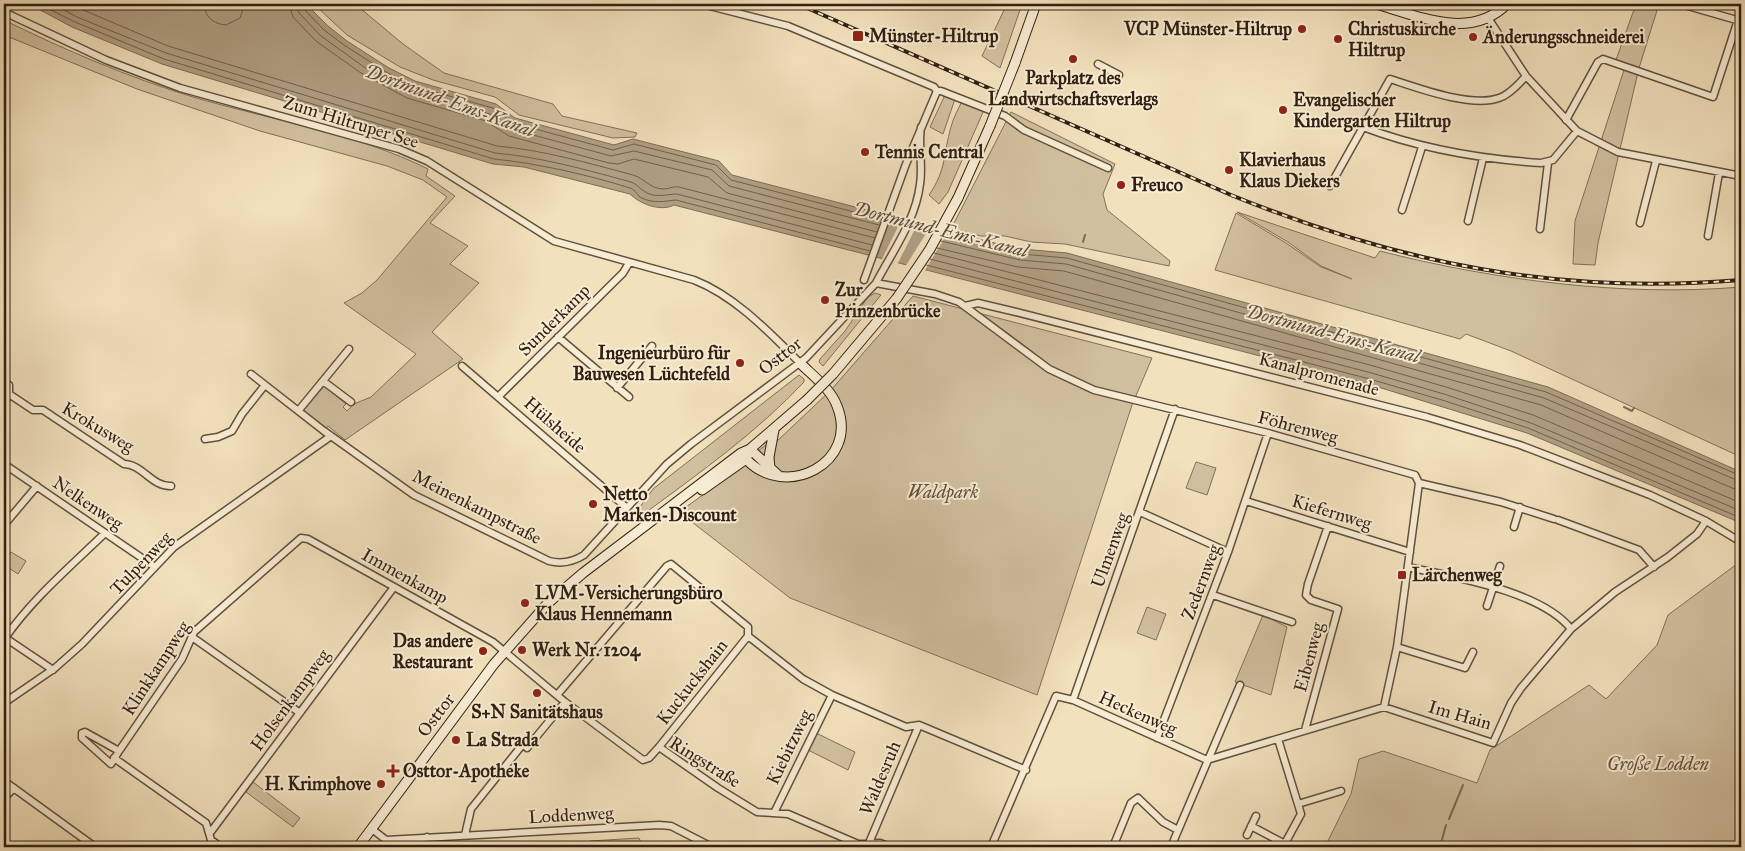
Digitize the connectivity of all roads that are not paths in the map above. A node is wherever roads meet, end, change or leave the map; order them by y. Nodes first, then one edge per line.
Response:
1 (702, 4) edge
2 (1036, 4) edge
3 (1507, 4) edge
4 (1681, 4) edge
5 (1382, 5) edge
6 (4, 12) edge
7 (1488, 18) junction
8 (1740, 21) edge
9 (1098, 64) dead end
10 (1119, 75) dead end
11 (1526, 76) junction
12 (936, 91) junction
13 (1566, 120) junction
14 (922, 126) junction
15 (1363, 127) junction
16 (1577, 131) junction
17 (1422, 147) junction
18 (1483, 158) junction
19 (1656, 161) junction
20 (1548, 163) junction
21 (1108, 168) dead end
22 (1719, 173) junction
23 (1741, 176) edge
24 (1330, 186) dead end
25 (1402, 210) dead end
26 (1468, 221) dead end
27 (1640, 223) dead end
28 (1540, 229) dead end
29 (1708, 236) dead end
30 (629, 262) junction
31 (864, 280) dead end
32 (876, 283) junction
33 (965, 306) junction
34 (558, 337) junction
35 (652, 346) dead end
36 (349, 349) dead end
37 (800, 363) junction
38 (462, 366) dead end
39 (251, 374) dead end
40 (323, 381) junction
41 (6, 384) edge
42 (265, 385) junction
43 (617, 388) junction
44 (9, 394) junction
45 (499, 396) junction
46 (629, 398) dead end
47 (4, 402) edge
48 (351, 402) dead end
49 (299, 410) junction
50 (1175, 410) junction
51 (774, 430) junction
52 (1268, 433) junction
53 (331, 436) junction
54 (205, 440) dead end
55 (750, 449) junction
56 (746, 458) junction
57 (4, 464) edge
58 (770, 468) junction
59 (779, 476) junction
60 (1419, 483) junction
61 (37, 486) junction
62 (171, 486) dead end
63 (1246, 501) junction
64 (1520, 507) junction
65 (627, 508) junction
66 (1140, 512) junction
67 (1706, 521) junction
68 (4, 525) edge
69 (1328, 526) junction
70 (1514, 527) dead end
71 (639, 532) junction
72 (105, 533) junction
73 (1741, 542) edge
74 (290, 547) joint
75 (1228, 552) junction
76 (1410, 552) junction
77 (574, 560) joint
78 (1500, 566) dead end
79 (155, 567) junction
80 (1408, 567) junction
81 (1654, 567) junction
82 (1493, 586) junction
83 (394, 587) junction
84 (1213, 595) junction
85 (1487, 606) dead end
86 (1292, 622) dead end
87 (1571, 629) junction
88 (748, 636) junction
89 (192, 637) junction
90 (4, 638) edge
91 (1397, 647) junction
92 (504, 652) junction
93 (1473, 652) dead end
94 (53, 670) junction
95 (1240, 685) dead end
96 (832, 695) junction
97 (557, 696) junction
98 (1073, 700) junction
99 (565, 702) junction
100 (4, 703) edge
101 (1384, 707) junction
102 (300, 713) junction
103 (919, 725) junction
104 (1305, 730) junction
105 (1157, 738) junction
106 (1278, 739) junction
107 (659, 747) junction
108 (119, 751) junction
109 (114, 758) junction
110 (1207, 760) junction
111 (1026, 770) junction
112 (4, 781) edge
113 (14, 788) junction
114 (1341, 791) dead end
115 (4, 798) edge
116 (1298, 804) junction
117 (774, 813) junction
118 (1256, 816) dead end
119 (1251, 826) junction
120 (372, 829) junction
121 (1178, 830) junction
122 (210, 832) junction
123 (1247, 834) dead end
124 (465, 835) junction
125 (427, 837) junction
126 (869, 843) junction
127 (1284, 846) edge
128 (95, 847) edge
129 (221, 847) edge
130 (358, 847) edge
131 (424, 847) edge
132 (712, 847) edge
133 (890, 847) edge
134 (991, 847) edge
135 (1113, 847) edge
136 (1171, 847) edge

1 - 12 street
2 - 51 main road, Osttor, bridge
3 - 7 main road
4 - 8 street
5 - 7 main road
6 - 30 street, Zum Hiltruper See
7 - 11 street
8 - 13 street
9 - 10 street
11 - 13 street
11 - 15 street
12 - 14 street, Osttor
12 - 21 street
13 - 16 street
14 - 31 street, Osttor
14 - 32 street, Osttor
15 - 17 street
15 - 24 street
16 - 19 street
16 - 20 street
17 - 18 street
17 - 25 street
18 - 20 street
18 - 26 street
19 - 22 street
19 - 27 street
20 - 28 street
22 - 23 street
22 - 29 street
30 - 34 street, Sunderkamp
30 - 37 street, Zum Hiltruper See
32 - 33 street, Kanalpromenade
32 - 37 street, Osttor
33 - 50 street, Föhrenweg
33 - 67 street, Kanalpromenade
34 - 43 street
34 - 45 street, Sunderkamp
35 - 43 street
36 - 40 street
37 - 59 main road
37 - 65 street, Osttor
38 - 45 street, Hülsheide
39 - 42 street, Meinenkampstraße
40 - 48 street
40 - 49 street
41 - 44 street
42 - 49 street, Meinenkampstraße
42 - 54 street
43 - 46 street
44 - 47 street
44 - 62 street, Krokusweg
45 - 65 street, Hülsheide
49 - 53 street, Meinenkampstraße
50 - 52 street, Föhrenweg
50 - 66 street, Ulmenweg
51 - 55 main road, Osttor
51 - 58 main road
52 - 60 street, Föhrenweg
52 - 63 street, Zedernweg
53 - 77 street, Meinenkampstraße
53 - 79 street, Tulpenweg
55 - 56 main road, Osttor
55 - 58 main road
55 - 71 main road, Osttor
56 - 59 main road
56 - 71 main road, Osttor
57 - 61 street, Nelkenweg
58 - 59 main road
60 - 64 street
60 - 76 street
61 - 68 street
61 - 72 street, Nelkenweg
63 - 69 street, Kiefernweg
63 - 75 street, Zedernweg
64 - 70 street
64 - 81 street
65 - 77 street, Osttor
66 - 75 street
66 - 98 street, Ulmenweg
67 - 73 street, Kanalpromenade
67 - 81 street, Im Hain
69 - 76 street, Kiefernweg
69 - 104 street, Eibenweg
71 - 92 main road, Osttor
72 - 79 street, Nelkenweg
72 - 90 street
74 - 83 street, Immenkamp
74 - 89 street, Klinkkampweg
75 - 84 street, Zedernweg
76 - 80 street
78 - 82 street
79 - 94 street, Tulpenweg
80 - 82 street
80 - 91 street
81 - 87 street, Im Hain
82 - 85 street
82 - 87 street
83 - 92 street, Immenkamp
83 - 102 street, Holsenkampweg
84 - 86 street
84 - 105 street, Zedernweg
87 - 101 street, Im Hain
88 - 96 street
88 - 97 street
88 - 107 street, Kuckuckshain
89 - 102 street
89 - 108 street, Klinkkampweg
90 - 94 street
91 - 93 street
91 - 101 street
92 - 97 street, Ringstraße
92 - 120 main road, Osttor
94 - 100 street, Tulpenweg
95 - 110 street
96 - 103 street
96 - 117 street, Kiebitzweg
97 - 99 street, Ringstraße
98 - 105 street, Heckenweg
98 - 111 street, Heckenweg
99 - 107 street, Ringstraße
99 - 124 street
101 - 104 street
102 - 122 street, Holsenkampweg
103 - 111 street
103 - 126 street, Waldesruh
104 - 106 street
105 - 110 street, Heckenweg
106 - 110 street
106 - 116 street
107 - 117 street, Ringstraße
108 - 109 street, Klinkkampweg
108 - 109 street
109 - 122 street
110 - 121 street
111 - 134 street
112 - 113 street
113 - 115 street
113 - 128 street
114 - 116 street
116 - 127 street
117 - 126 street, Ringstraße
118 - 119 street
119 - 123 street
119 - 127 street
120 - 125 street, Loddenweg
120 - 130 main road, Osttor
121 - 135 street
121 - 136 street
122 - 129 street
124 - 125 street, Loddenweg
124 - 132 street, Loddenweg
125 - 131 street
126 - 133 street, Ringstraße

